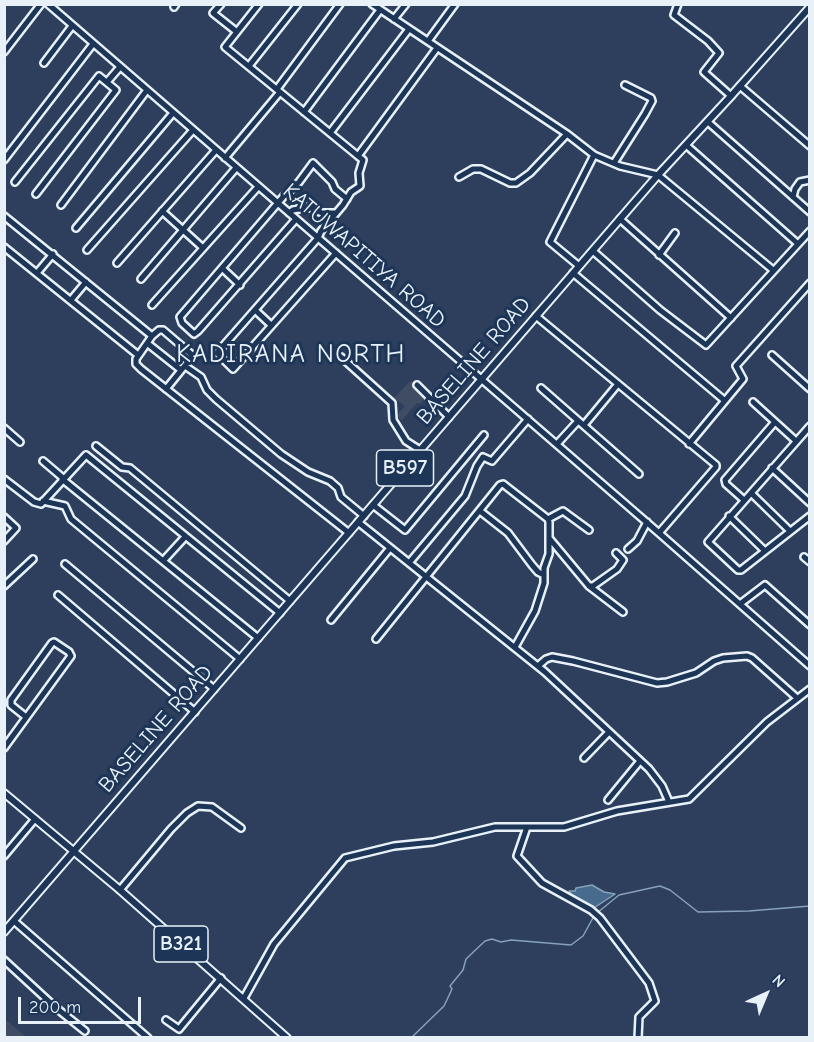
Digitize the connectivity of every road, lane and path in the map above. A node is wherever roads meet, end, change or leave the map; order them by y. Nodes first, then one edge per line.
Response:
1 (41, 4) edge
2 (48, 4) edge
3 (221, 4) edge
4 (259, 4) edge
5 (298, 4) edge
6 (340, 4) edge
7 (372, 4) edge
8 (406, 4) edge
9 (455, 4) edge
10 (678, 4) edge
11 (810, 7) edge
12 (380, 10) junction
13 (394, 19) junction
14 (72, 26) junction
15 (409, 29) junction
16 (237, 32) junction
17 (428, 41) junction
18 (93, 44) junction
19 (437, 48) junction
20 (4, 52) edge
21 (44, 63) dead end
22 (249, 66) junction
23 (120, 67) junction
24 (107, 82) junction
25 (625, 85) dead end
26 (740, 86) junction
27 (147, 90) junction
28 (278, 91) junction
29 (731, 96) junction
30 (304, 112) junction
31 (173, 113) junction
32 (708, 122) junction
33 (193, 130) junction
34 (330, 133) junction
35 (567, 134) junction
36 (686, 145) junction
37 (810, 146) edge
38 (216, 150) junction
39 (594, 155) junction
40 (358, 156) junction
41 (225, 158) junction
42 (4, 160) edge
43 (614, 163) junction
44 (236, 168) junction
45 (658, 175) junction
46 (459, 177) dead end
47 (810, 180) edge
48 (15, 182) dead end
49 (258, 187) junction
50 (36, 194) dead end
51 (793, 197) junction
52 (347, 199) junction
53 (278, 204) junction
54 (61, 205) dead end
55 (162, 211) junction
56 (810, 212) edge
57 (290, 213) junction
58 (336, 213) junction
59 (4, 216) edge
60 (296, 219) junction
61 (620, 219) junction
62 (76, 228) dead end
63 (182, 230) junction
64 (810, 231) edge
65 (675, 233) dead end
66 (318, 238) junction
67 (797, 243) junction
68 (4, 247) edge
69 (203, 248) junction
70 (87, 250) dead end
71 (592, 251) junction
72 (336, 253) junction
73 (53, 254) junction
74 (659, 255) junction
75 (117, 262) dead end
76 (579, 266) junction
77 (223, 269) junction
78 (773, 270) junction
79 (37, 273) junction
80 (573, 273) junction
81 (141, 279) dead end
82 (86, 282) junction
83 (810, 283) edge
84 (240, 285) junction
85 (804, 290) junction
86 (810, 295) edge
87 (71, 300) junction
88 (152, 305) dead end
89 (255, 310) junction
90 (536, 316) junction
91 (731, 318) junction
92 (272, 325) junction
93 (152, 336) junction
94 (147, 343) junction
95 (138, 355) junction
96 (772, 355) dead end
97 (341, 357) dead end
98 (183, 368) junction
99 (482, 379) junction
100 (618, 384) junction
101 (417, 385) dead end
102 (542, 388) dead end
103 (166, 389) junction
104 (810, 389) edge
105 (724, 400) junction
106 (753, 402) dead end
107 (449, 417) junction
108 (528, 419) junction
109 (775, 422) junction
110 (581, 423) junction
111 (810, 426) edge
112 (4, 428) edge
113 (484, 435) dead end
114 (796, 441) junction
115 (20, 442) dead end
116 (557, 444) junction
117 (689, 444) junction
118 (96, 446) dead end
119 (420, 450) junction
120 (43, 461) dead end
121 (772, 468) junction
122 (639, 474) dead end
123 (63, 478) junction
124 (4, 479) edge
125 (751, 493) junction
126 (744, 500) junction
127 (43, 501) junction
128 (810, 502) edge
129 (373, 505) junction
130 (480, 511) junction
131 (364, 516) junction
132 (729, 516) junction
133 (810, 516) edge
134 (4, 517) edge
135 (548, 519) junction
136 (358, 522) junction
137 (647, 522) junction
138 (589, 530) dead end
139 (790, 531) junction
140 (349, 533) junction
141 (659, 533) junction
142 (185, 537) junction
143 (549, 538) junction
144 (4, 541) edge
145 (390, 548) junction
146 (628, 549) dead end
147 (765, 551) junction
148 (616, 553) dead end
149 (804, 557) dead end
150 (33, 559) dead end
151 (163, 561) junction
152 (810, 562) edge
153 (409, 563) junction
154 (65, 564) dead end
155 (544, 574) junction
156 (427, 577) junction
157 (4, 586) edge
158 (589, 586) junction
159 (58, 595) dead end
160 (290, 601) junction
161 (740, 604) junction
162 (623, 612) dead end
163 (280, 613) junction
164 (331, 620) dead end
165 (810, 625) edge
166 (258, 638) junction
167 (376, 639) dead end
168 (515, 647) junction
169 (240, 659) junction
170 (538, 666) junction
171 (810, 666) edge
172 (214, 689) junction
173 (810, 689) edge
174 (797, 698) junction
175 (195, 712) junction
176 (26, 717) junction
177 (609, 732) junction
178 (4, 748) edge
179 (584, 758) dead end
180 (640, 761) junction
181 (4, 793) edge
182 (608, 800) dead end
183 (669, 802) junction
184 (35, 819) junction
185 (527, 827) junction
186 (241, 828) dead end
187 (74, 852) junction
188 (4, 856) edge
189 (120, 890) junction
190 (14, 921) junction
191 (4, 932) edge
192 (4, 960) edge
193 (221, 978) junction
194 (244, 998) junction
195 (166, 1020) dead end
196 (84, 1031) dead end
197 (148, 1038) edge
198 (287, 1038) edge
199 (638, 1038) edge

1 - 20 street
2 - 14 street, KATUWAPITIYA ROAD
3 - 16 street
4 - 16 street
5 - 22 street
6 - 28 street
7 - 12 street
8 - 13 street
9 - 17 street
10 - 29 street
11 - 26 main road, BASELINE ROAD / B597
12 - 13 street
12 - 30 street
13 - 15 street
14 - 18 street, KATUWAPITIYA ROAD
14 - 21 street
15 - 17 street
15 - 34 street
16 - 22 street
17 - 19 street
18 - 23 street, KATUWAPITIYA ROAD
18 - 42 street
19 - 35 street
19 - 40 street
22 - 28 street
23 - 24 street
23 - 27 street, KATUWAPITIYA ROAD
24 - 48 street
24 - 50 street
25 - 43 street
26 - 29 main road, BASELINE ROAD / B597
26 - 37 street
27 - 31 street, KATUWAPITIYA ROAD
27 - 54 street
28 - 30 street
28 - 41 street
29 - 32 main road, BASELINE ROAD / B597
30 - 34 street
31 - 33 street, KATUWAPITIYA ROAD
31 - 62 street
32 - 36 main road, BASELINE ROAD / B597
32 - 51 street
33 - 38 street, KATUWAPITIYA ROAD
33 - 70 street
34 - 40 street
35 - 39 street
35 - 46 street
36 - 45 main road, BASELINE ROAD / B597
36 - 67 street
38 - 41 street, KATUWAPITIYA ROAD
38 - 55 street
39 - 43 street
39 - 76 street
40 - 52 street
41 - 44 street, KATUWAPITIYA ROAD
43 - 45 street
44 - 49 street, KATUWAPITIYA ROAD
44 - 63 street
45 - 61 main road, BASELINE ROAD / B597
45 - 78 street
47 - 51 street
49 - 53 street, KATUWAPITIYA ROAD
49 - 69 street
51 - 56 street
52 - 53 street
52 - 58 street
53 - 57 street, KATUWAPITIYA ROAD
53 - 77 street
55 - 63 street
55 - 75 street
57 - 58 street
57 - 60 street, KATUWAPITIYA ROAD
58 - 66 street
59 - 73 street
60 - 66 street, KATUWAPITIYA ROAD
60 - 84 street
61 - 71 main road, BASELINE ROAD / B597
61 - 74 street
63 - 69 street
63 - 81 street
64 - 67 street
65 - 74 street
66 - 72 street, KATUWAPITIYA ROAD
66 - 89 street
67 - 78 street
68 - 79 street
69 - 88 street
71 - 76 main road, BASELINE ROAD / B597
71 - 91 street
72 - 92 street
72 - 99 street, KATUWAPITIYA ROAD
73 - 79 street
73 - 82 street
74 - 91 street
76 - 80 main road, BASELINE ROAD / B597
77 - 84 street
77 - 84 street
78 - 91 street
79 - 87 street
80 - 90 main road, BASELINE ROAD / B597
80 - 105 street
82 - 87 street
82 - 93 street
83 - 85 street
85 - 86 street
85 - 105 street
87 - 95 street
89 - 92 street
89 - 92 street
90 - 99 main road, BASELINE ROAD / B597
90 - 100 street
93 - 94 street
93 - 98 street
94 - 95 street
94 - 98 street
95 - 103 street
96 - 104 street
97 - 119 street
98 - 103 street
98 - 131 street
99 - 107 main road, BASELINE ROAD / B597
99 - 108 street, KATUWAPITIYA ROAD
100 - 110 street
100 - 117 street
101 - 107 street
102 - 110 street
103 - 140 street
105 - 117 street
106 - 109 street
107 - 119 main road, BASELINE ROAD / B597
108 - 116 street, KATUWAPITIYA ROAD
108 - 153 street
109 - 114 street
109 - 126 street
110 - 116 street
110 - 122 street
111 - 114 street
112 - 115 street
113 - 129 street
114 - 121 street
116 - 137 street, KATUWAPITIYA ROAD
117 - 141 street
118 - 160 street
119 - 129 main road, BASELINE ROAD / B597
120 - 123 street
121 - 125 street
121 - 128 street
123 - 127 street
123 - 142 street
123 - 151 street
124 - 127 street
125 - 126 street
125 - 139 street
126 - 132 street
127 - 169 street
129 - 131 main road, BASELINE ROAD / B597
130 - 135 street
130 - 155 street
130 - 156 street
131 - 136 main road, BASELINE ROAD / B597
132 - 147 street
132 - 147 street
133 - 139 street
134 - 144 street
135 - 138 street
135 - 143 street
136 - 140 main road, BASELINE ROAD / B597
136 - 145 street
137 - 141 street, KATUWAPITIYA ROAD
137 - 146 street
139 - 147 street
140 - 160 main road, BASELINE ROAD / B597
141 - 161 street, KATUWAPITIYA ROAD
142 - 151 street
142 - 163 street
143 - 155 street
143 - 158 street
145 - 153 street
145 - 164 street
148 - 158 street
149 - 152 street
150 - 157 street
151 - 166 street
153 - 156 street
154 - 172 street
155 - 168 street
156 - 167 street
156 - 168 street
158 - 162 street
159 - 175 street
160 - 163 main road, BASELINE ROAD / B597
161 - 165 street
161 - 171 street, KATUWAPITIYA ROAD
163 - 166 main road, BASELINE ROAD / B597
166 - 169 main road, BASELINE ROAD / B597
168 - 170 street
169 - 172 main road, BASELINE ROAD / B597
170 - 174 street
170 - 177 street
172 - 175 main road, BASELINE ROAD / B597
173 - 174 street
174 - 183 street
175 - 187 main road, BASELINE ROAD / B597
176 - 176 street
176 - 178 street
177 - 179 street
177 - 180 street
180 - 182 street
180 - 183 street
181 - 184 main road, B321
183 - 185 street
184 - 187 main road, B321
184 - 188 street
185 - 194 street
185 - 199 street
186 - 189 street
187 - 189 main road, B321
187 - 190 main road, BASELINE ROAD / B597
189 - 193 main road, B321
190 - 191 main road, BASELINE ROAD / B597
190 - 197 street
192 - 196 street
193 - 194 main road, B321
193 - 195 street
194 - 198 main road, B321

